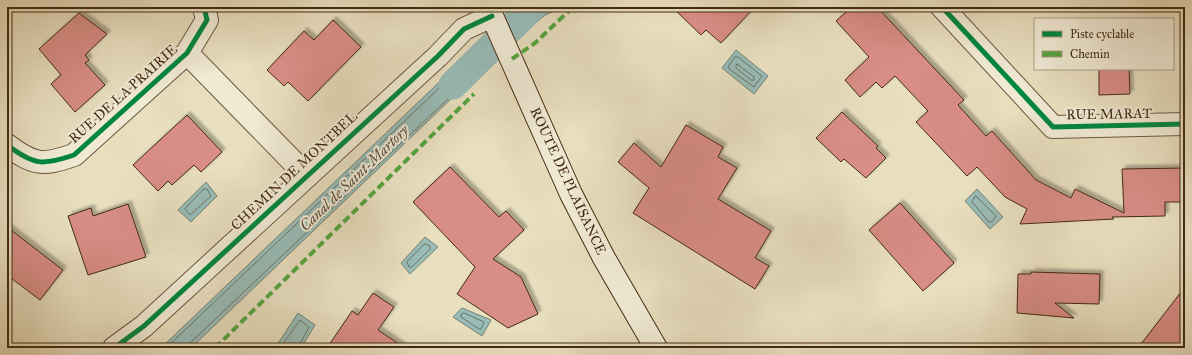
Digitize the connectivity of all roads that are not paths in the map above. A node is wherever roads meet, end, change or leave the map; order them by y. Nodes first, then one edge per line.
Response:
1 (204, 7) edge
2 (942, 7) edge
3 (491, 14) edge
4 (187, 54) junction
5 (1185, 124) edge
6 (7, 145) edge
7 (307, 176) junction
8 (114, 348) edge
9 (656, 348) edge

1 - 4 street, RUE DE LA PRAIRIE
2 - 5 street, RUE MARAT
3 - 7 street, CHEMIN DE MONTBEL
3 - 9 street, ROUTE DE PLAISANCE
4 - 6 street, RUE DE LA PRAIRIE
4 - 7 street
7 - 8 street, CHEMIN DE MONTBEL

